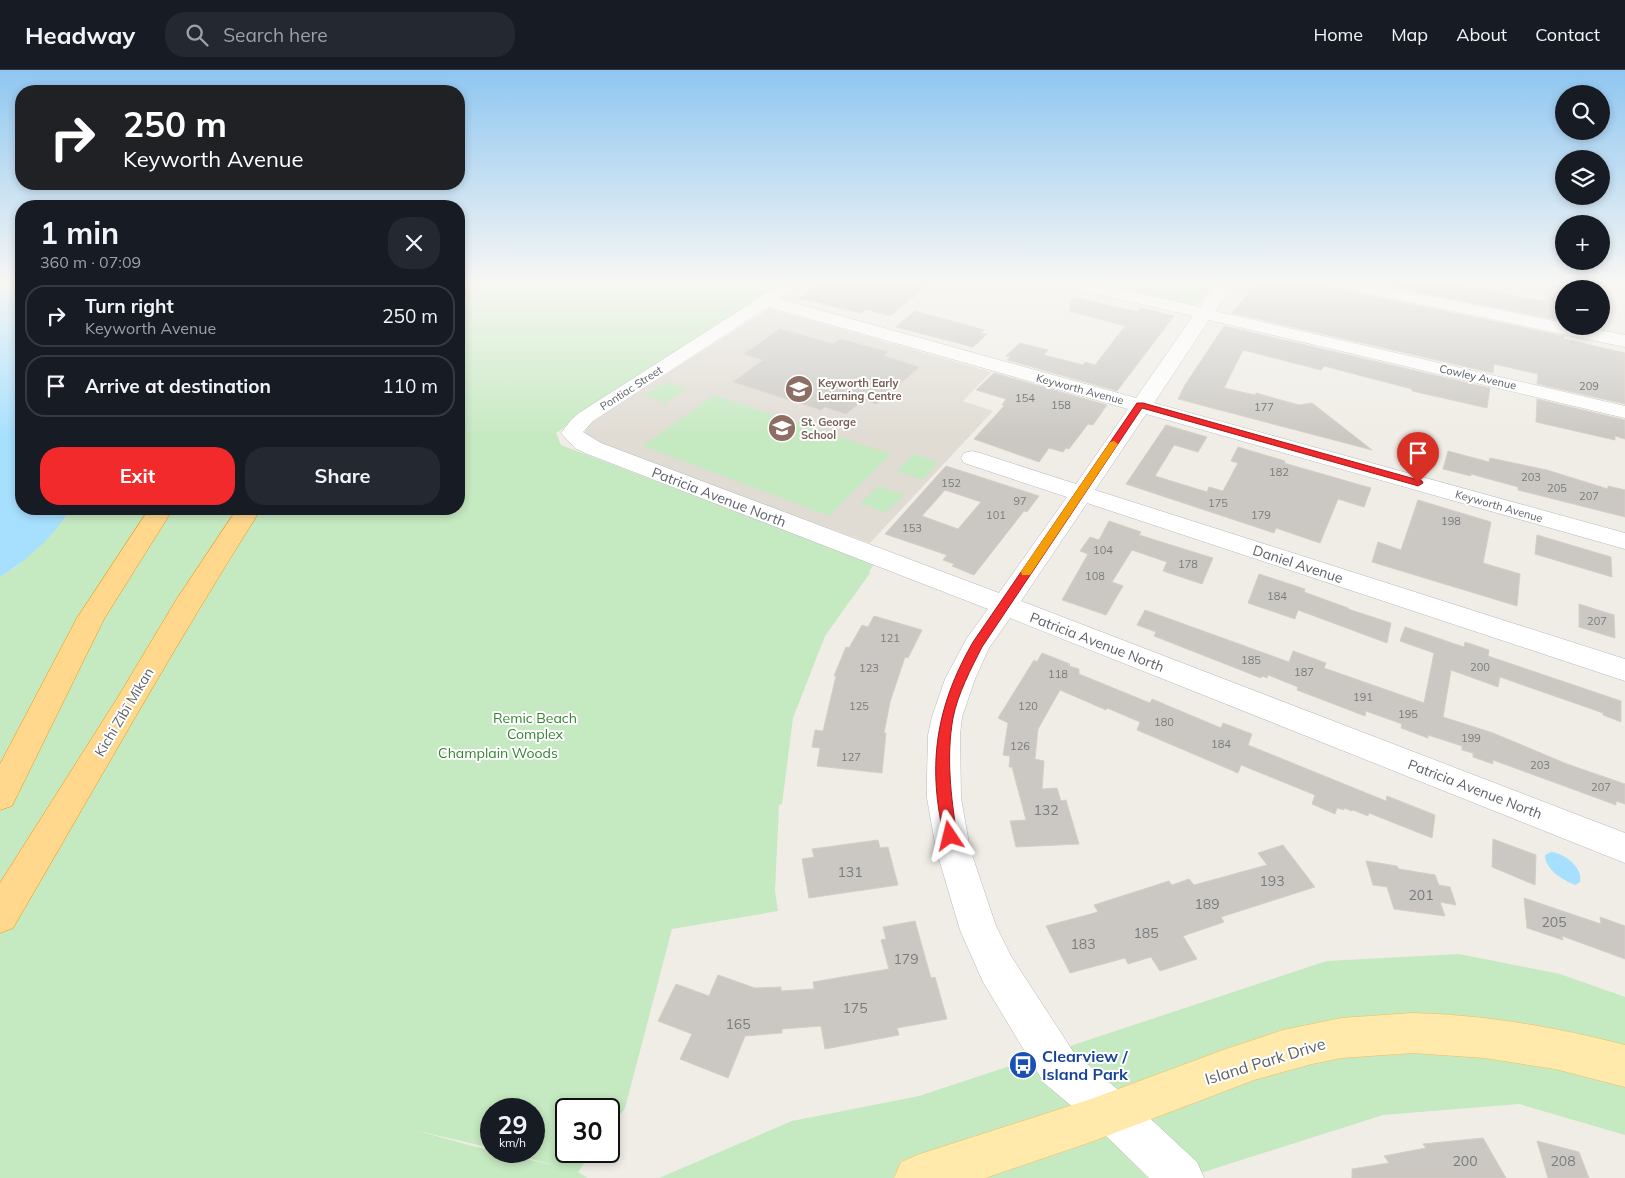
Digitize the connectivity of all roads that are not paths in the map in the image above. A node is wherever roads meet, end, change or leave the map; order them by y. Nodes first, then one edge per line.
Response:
1 (716, 334) edge
2 (884, 334) edge
3 (1190, 334) edge
4 (1292, 334) edge
5 (1590, 334) edge
6 (1625, 341) edge
7 (1140, 405) junction
8 (1625, 412) edge
9 (572, 434) joint
10 (972, 458) dead end
11 (1080, 493) junction
12 (157, 515) edge
13 (245, 515) edge
14 (1625, 541) edge
15 (1004, 605) junction
16 (1625, 670) edge
17 (0, 796) edge
18 (1625, 848) edge
19 (3, 912) edge
20 (1625, 1066) edge
21 (1113, 1113) junction
22 (917, 1178) edge
23 (1181, 1178) edge

1 - 9 street, Pontiac Street
2 - 7 street, Keyworth Avenue
3 - 7 street
4 - 8 street, Cowley Avenue
5 - 6 street
7 - 11 street
7 - 14 street, Keyworth Avenue
9 - 15 street, Patricia Avenue North
10 - 11 street, Daniel Avenue
11 - 15 street
11 - 16 street, Daniel Avenue
12 - 17 highway
13 - 19 highway, Kichi Zībī Mīkan
15 - 18 street, Patricia Avenue North
15 - 21 street
20 - 21 main road, Island Park Drive
21 - 22 main road, Island Park Drive
21 - 23 street

